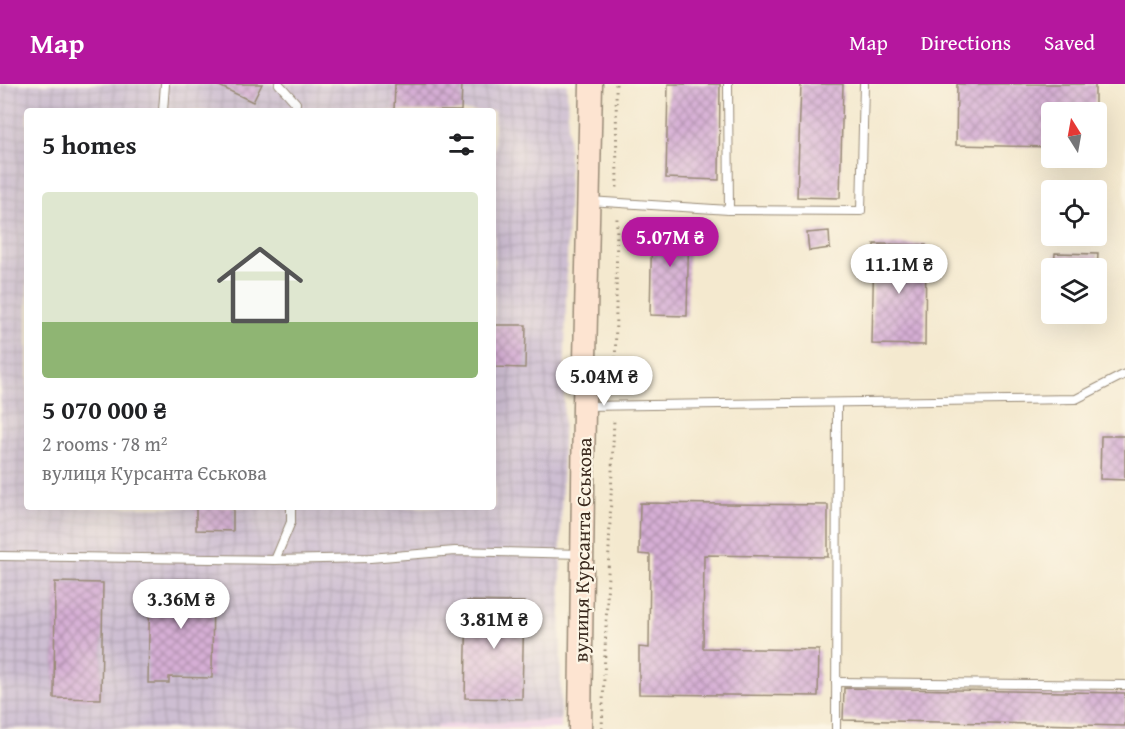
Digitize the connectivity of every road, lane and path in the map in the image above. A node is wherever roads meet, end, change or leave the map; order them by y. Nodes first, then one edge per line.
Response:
1 (165, 84) edge
2 (279, 84) edge
3 (591, 84) edge
4 (728, 84) edge
5 (864, 84) edge
6 (163, 108) edge
7 (296, 108) edge
8 (589, 201) junction
9 (729, 210) junction
10 (1125, 374) edge
11 (837, 403) junction
12 (584, 406) junction
13 (291, 510) edge
14 (582, 554) junction
15 (0, 556) edge
16 (275, 560) junction
17 (836, 682) junction
18 (1125, 685) edge
19 (580, 729) edge
20 (836, 729) edge

1 - 6 lane
2 - 7 lane
3 - 8 street, вулиця Курсанта Єськова
4 - 9 lane
5 - 9 lane
8 - 9 lane
8 - 12 street, вулиця Курсанта Єськова
10 - 11 lane
11 - 12 lane
11 - 17 lane
12 - 14 street, вулиця Курсанта Єськова
13 - 16 lane
14 - 16 lane
14 - 19 street, вулиця Курсанта Єськова
15 - 16 lane
17 - 18 lane
17 - 20 lane

